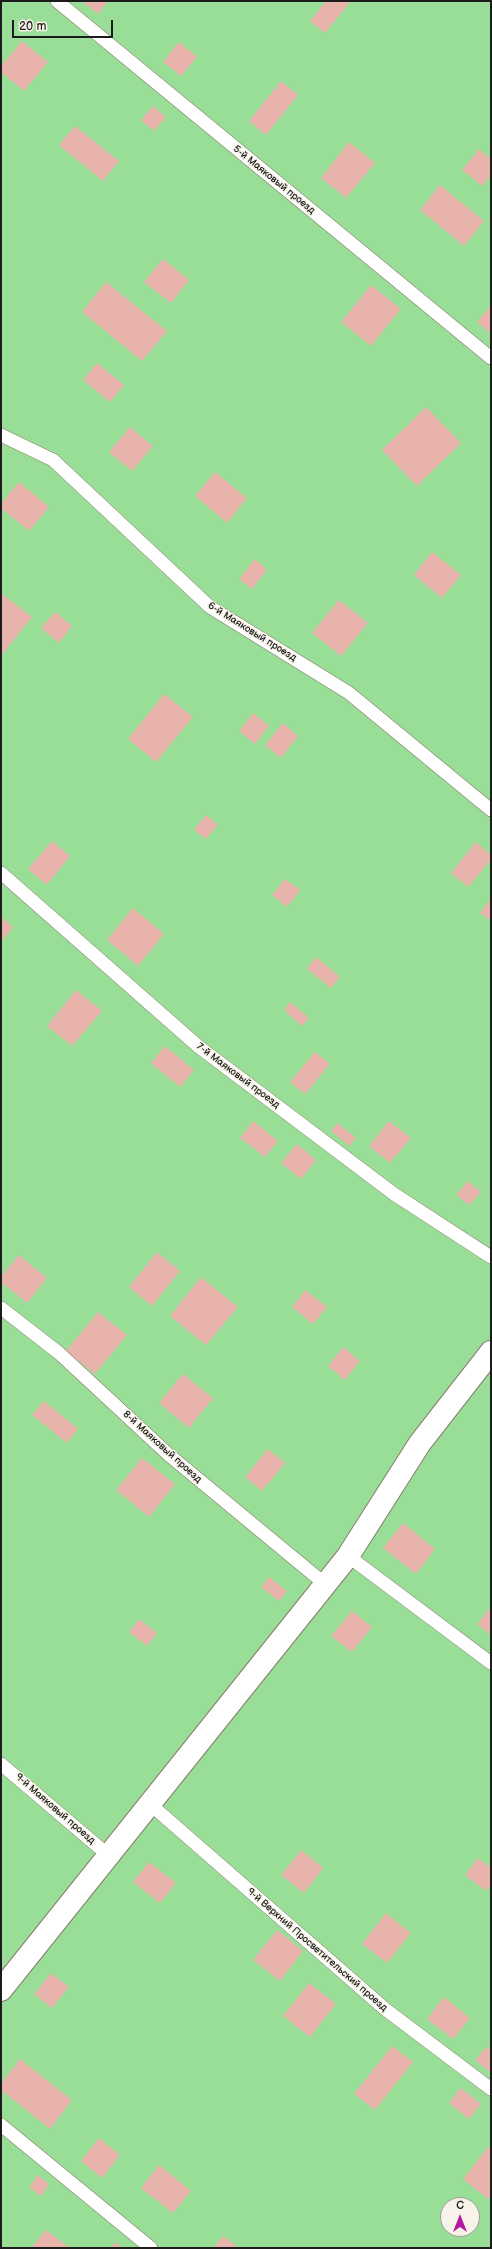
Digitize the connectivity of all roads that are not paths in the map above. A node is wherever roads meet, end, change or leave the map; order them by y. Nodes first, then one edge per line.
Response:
1 (56, 1) edge
2 (491, 358) edge
3 (1, 435) edge
4 (491, 810) edge
5 (1, 873) edge
6 (491, 1257) edge
7 (1, 1308) edge
8 (491, 1352) edge
9 (348, 1556) junction
10 (325, 1584) junction
11 (491, 1663) edge
12 (1, 1764) edge
13 (150, 1804) junction
14 (108, 1855) junction
15 (1, 1990) edge
16 (491, 2089) edge
17 (1, 2125) edge
18 (151, 2248) edge

1 - 2 lane, 5-й Маяковый проезд
3 - 4 lane, 6-й Маяковый проезд
5 - 6 lane, 7-й Маяковый проезд
7 - 10 lane, 8-й Маяковый проезд
8 - 9 street
9 - 10 street
9 - 11 lane
10 - 13 street
12 - 14 lane, 9-й Маяковый проезд
13 - 14 street
13 - 16 lane, 9-й Верхний Просветительский проезд
14 - 15 street
17 - 18 lane

